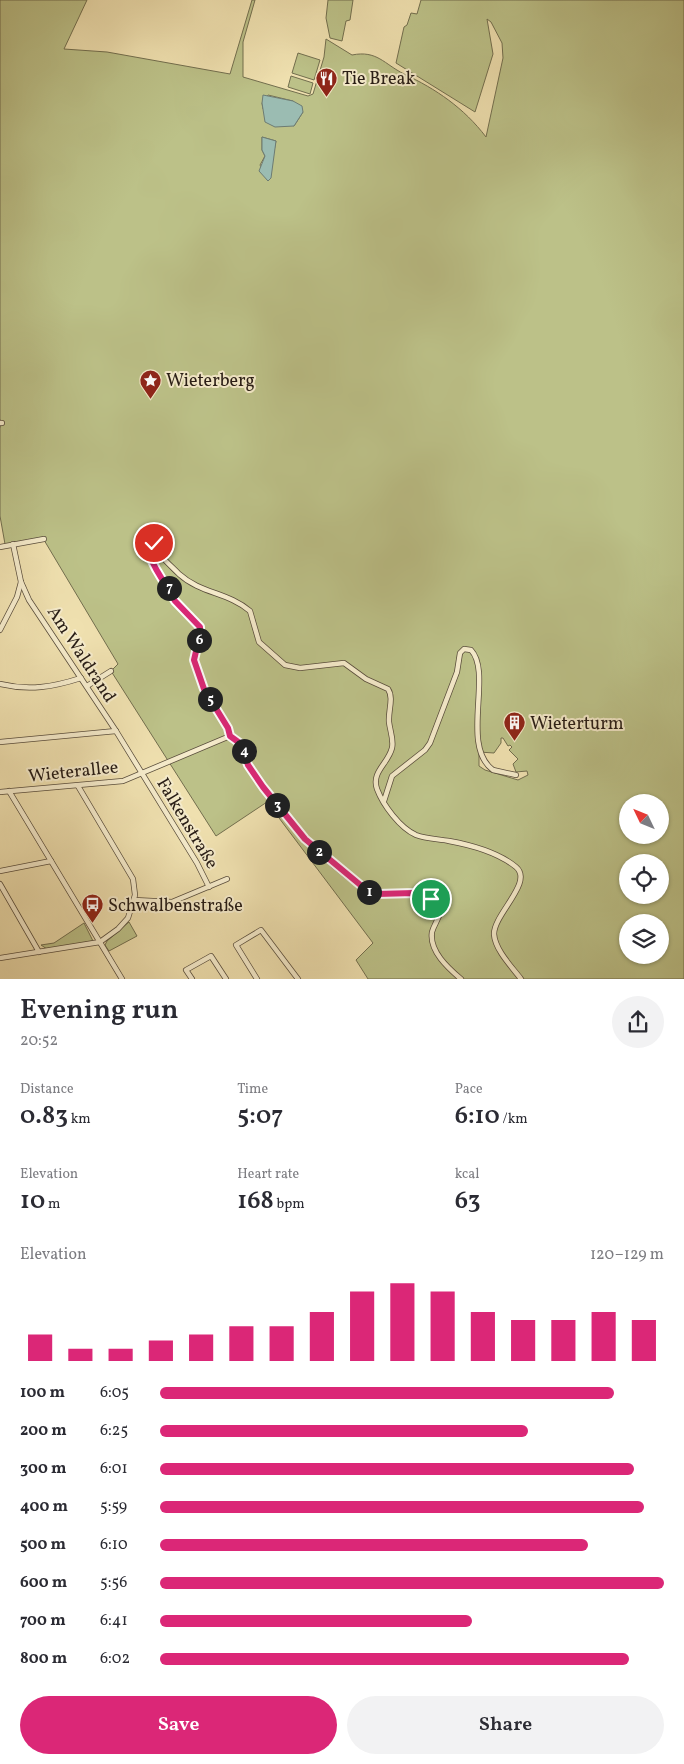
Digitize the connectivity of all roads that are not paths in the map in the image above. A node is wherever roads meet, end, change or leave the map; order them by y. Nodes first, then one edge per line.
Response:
1 (44, 539) dead end
2 (13, 544) junction
3 (0, 546) edge
4 (21, 582) junction
5 (17, 597) junction
6 (29, 600) junction
7 (0, 630) edge
8 (111, 671) dead end
9 (81, 678) junction
10 (0, 684) edge
11 (87, 686) junction
12 (116, 731) junction
13 (230, 736) junction
14 (0, 742) edge
15 (142, 773) junction
16 (516, 775) dead end
17 (78, 786) junction
18 (9, 791) junction
19 (0, 792) edge
20 (384, 801) junction
21 (51, 861) junction
22 (0, 871) edge
23 (227, 879) dead end
24 (0, 884) edge
25 (208, 887) junction
26 (134, 900) junction
27 (100, 942) junction
28 (39, 952) junction
29 (0, 958) edge
30 (122, 979) edge
31 (192, 979) edge
32 (226, 979) edge
33 (258, 979) edge
34 (298, 979) edge
35 (461, 979) edge
36 (521, 979) edge

1 - 2 street
2 - 3 street
2 - 4 street, Am Waldrand
4 - 5 street
4 - 6 street, Am Waldrand
5 - 6 street
5 - 7 street
6 - 9 street, Am Waldrand
8 - 11 street
9 - 10 street
9 - 11 street, Am Waldrand
11 - 12 street, Am Waldrand
12 - 14 street
12 - 15 street, Am Waldrand
13 - 15 street, Wieterallee
13 - 20 street
13 - 35 street
15 - 17 street, Wieterallee
15 - 25 street, Falkenstraße
16 - 20 street
17 - 18 street, Wieterallee
17 - 26 street
18 - 19 street, Wieterallee
18 - 21 street
20 - 36 street
21 - 22 street
21 - 27 street
23 - 25 street
24 - 28 street
25 - 26 street
26 - 27 street
27 - 28 street
27 - 30 street
28 - 29 street
31 - 32 street
33 - 34 street

